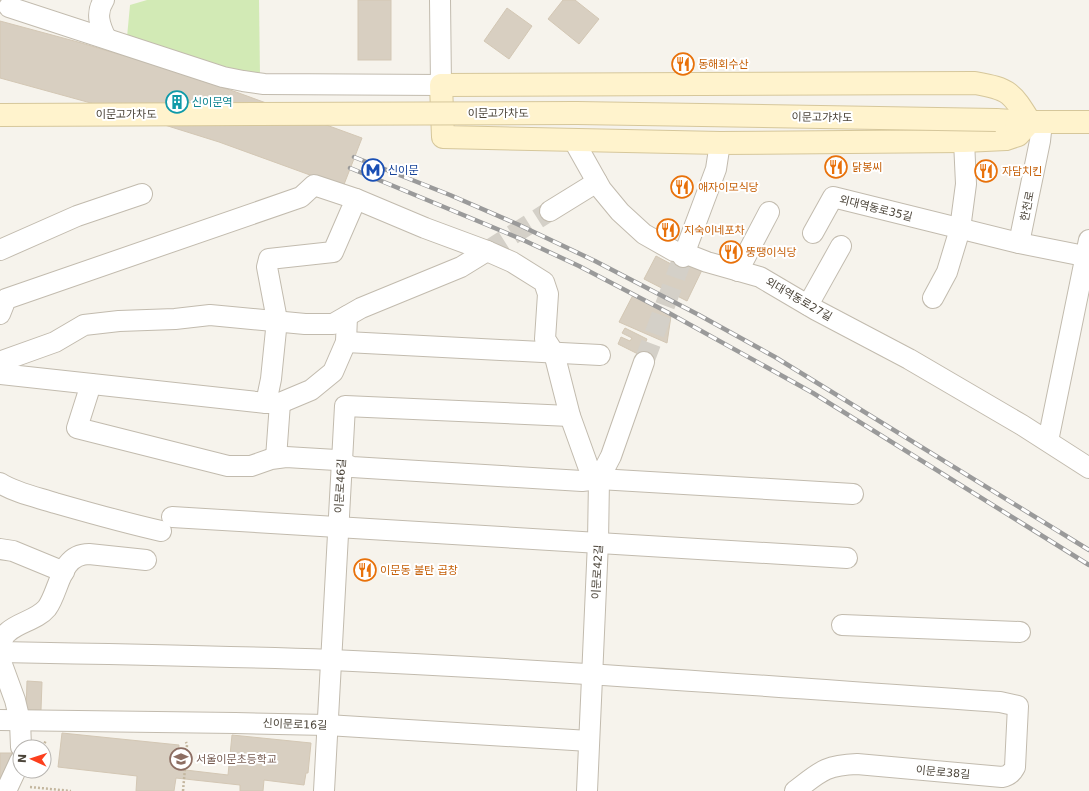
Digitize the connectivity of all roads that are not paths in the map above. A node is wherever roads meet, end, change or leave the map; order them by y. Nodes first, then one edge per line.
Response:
1 (104, 0) edge
2 (440, 0) edge
3 (9, 7) dead end
4 (106, 38) junction
5 (441, 85) junction
6 (0, 115) edge
7 (1036, 122) junction
8 (1089, 122) edge
9 (574, 140) junction
10 (964, 141) junction
11 (720, 143) junction
12 (598, 182) junction
13 (142, 194) dead end
14 (356, 199) junction
15 (550, 211) tunnel mouth
16 (769, 212) dead end
17 (960, 229) junction
18 (813, 233) dead end
19 (1019, 243) junction
20 (840, 246) dead end
21 (0, 250) edge
22 (486, 251) junction
23 (1088, 251) edge
24 (683, 255) junction
25 (738, 271) junction
26 (933, 298) dead end
27 (808, 305) junction
28 (0, 314) edge
29 (347, 316) junction
30 (277, 320) junction
31 (346, 342) junction
32 (554, 352) junction
33 (600, 355) dead end
34 (644, 362) tunnel mouth
35 (0, 364) edge
36 (0, 374) edge
37 (91, 384) junction
38 (273, 403) junction
39 (570, 416) junction
40 (1048, 441) junction
41 (276, 458) junction
42 (342, 462) junction
43 (1089, 468) edge
44 (599, 479) junction
45 (0, 483) edge
46 (853, 494) dead end
47 (338, 527) junction
48 (598, 542) junction
49 (0, 548) edge
50 (847, 558) dead end
51 (146, 560) dead end
52 (64, 572) junction
53 (842, 625) dead end
54 (1020, 632) dead end
55 (0, 645) edge
56 (0, 652) edge
57 (0, 659) edge
58 (331, 660) junction
59 (592, 674) junction
60 (0, 720) edge
61 (20, 721) junction
62 (327, 725) junction
63 (21, 739) edge
64 (589, 741) junction
65 (12, 778) edge
66 (6, 791) edge
67 (324, 791) edge
68 (586, 791) edge
69 (795, 791) edge

1 - 4 street
2 - 5 street
3 - 4 street
4 - 5 street
5 - 7 street
5 - 9 street
6 - 7 street, 이문고가차도, bridge
7 - 8 street
7 - 10 street
7 - 19 street, 한천로
9 - 11 street
9 - 12 street, 외대역동로27길
10 - 11 street
10 - 17 street
11 - 24 street
12 - 15 street
12 - 24 street, 외대역동로27길
13 - 21 street
14 - 22 street
14 - 28 street
14 - 30 street
16 - 25 street
17 - 18 street, 외대역동로35길
17 - 19 street, 외대역동로35길
17 - 26 street
19 - 23 street, 외대역동로35길
20 - 27 street
22 - 29 street
22 - 32 street
23 - 40 street
24 - 25 street, 외대역동로27길
25 - 27 street, 외대역동로27길
27 - 40 street, 외대역동로27길
29 - 30 street
29 - 31 street
30 - 35 street
30 - 38 street
31 - 32 street
31 - 38 street
32 - 33 street
32 - 39 street
34 - 44 street, 이문로42길
36 - 37 street
37 - 38 street
37 - 41 street
38 - 41 street
39 - 42 street, 이문로46길
39 - 44 street
40 - 43 street, 외대역동로27길
41 - 42 street
42 - 44 street
42 - 47 street, 이문로46길
44 - 46 street
44 - 48 street, 이문로42길
45 - 47 street
47 - 48 street
47 - 58 street, 이문로46길
48 - 50 street
48 - 59 street, 이문로42길
49 - 52 street
51 - 52 street
52 - 55 street
53 - 54 street
56 - 58 street
57 - 61 street
58 - 59 street
58 - 62 street, 이문로46길
59 - 64 street, 이문로42길
59 - 69 street, 이문로38길
60 - 61 street, 신이문로16길
61 - 62 street, 신이문로16길
61 - 63 street
62 - 64 street, 신이문로16길
62 - 67 street, 이문로46길
64 - 68 street, 이문로42길
65 - 66 street

